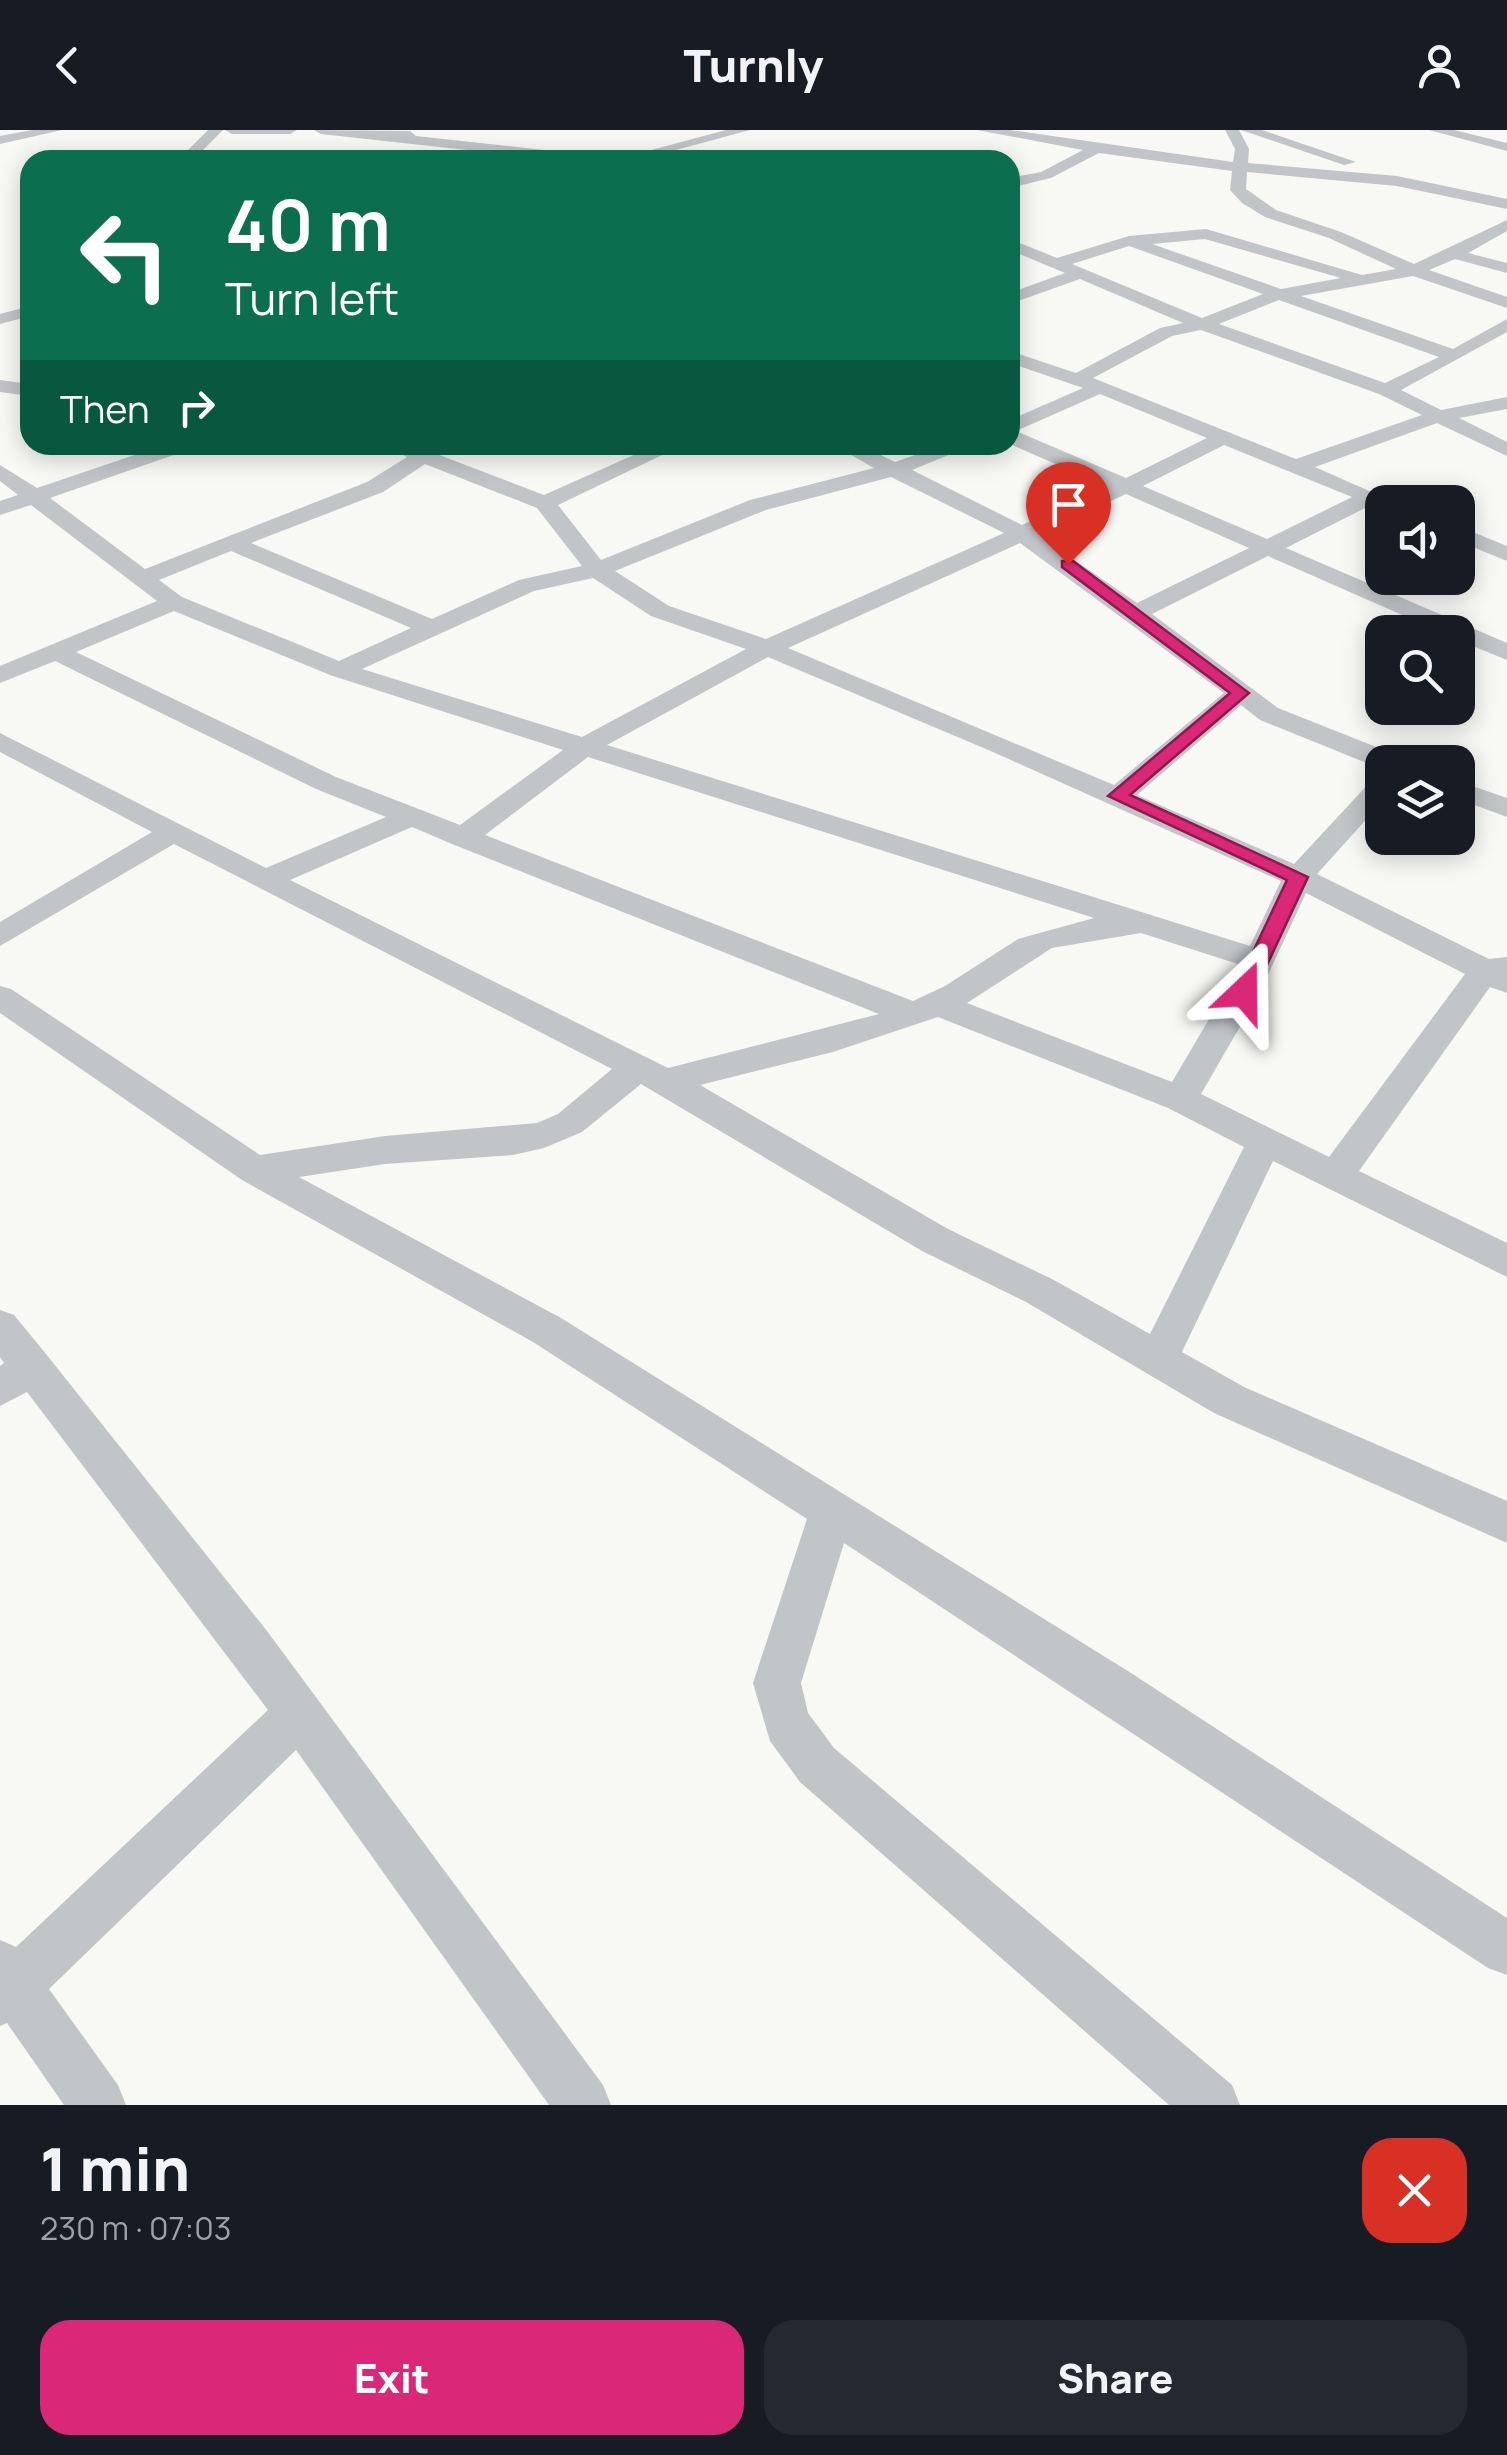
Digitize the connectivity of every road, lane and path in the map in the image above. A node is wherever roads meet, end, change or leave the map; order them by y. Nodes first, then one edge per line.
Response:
1 (55, 130) edge
2 (216, 130) edge
3 (232, 130) edge
4 (290, 130) edge
5 (322, 130) edge
6 (444, 130) edge
7 (743, 130) edge
8 (984, 130) edge
9 (1232, 130) edge
10 (1248, 130) edge
11 (1436, 130) edge
12 (389, 137) junction
13 (0, 140) edge
14 (1507, 146) edge
15 (1096, 149) junction
16 (195, 150) edge
17 (507, 150) edge
18 (662, 150) edge
19 (1241, 169) junction
20 (1020, 181) edge
21 (1507, 182) edge
22 (1431, 187) junction
23 (1480, 198) junction
24 (1507, 204) edge
25 (1504, 229) edge
26 (1130, 241) junction
27 (1020, 248) edge
28 (1454, 254) junction
29 (1061, 262) junction
30 (1507, 268) edge
31 (1411, 271) junction
32 (1084, 272) junction
33 (1362, 280) junction
34 (1020, 294) edge
35 (1276, 295) junction
36 (1507, 304) edge
37 (1202, 324) junction
38 (1507, 324) edge
39 (1455, 356) junction
40 (1020, 360) edge
41 (1078, 379) junction
42 (1100, 387) junction
43 (1386, 390) junction
44 (1507, 403) edge
45 (1439, 416) junction
46 (1020, 423) edge
47 (1226, 436) junction
48 (1020, 440) edge
49 (1507, 450) edge
50 (154, 455) edge
51 (651, 455) edge
52 (866, 455) edge
53 (935, 455) edge
54 (424, 456) joint
55 (1299, 466) junction
56 (896, 469) junction
57 (0, 471) edge
58 (1126, 487) junction
59 (1365, 495) edge
60 (30, 497) junction
61 (544, 503) junction
62 (1365, 505) edge
63 (0, 508) edge
64 (1019, 532) junction
65 (1475, 541) edge
66 (233, 544) junction
67 (1267, 549) junction
68 (1507, 554) edge
69 (597, 570) junction
70 (140, 580) junction
71 (174, 602) junction
72 (1136, 613) junction
73 (432, 628) junction
74 (767, 648) junction
75 (56, 652) junction
76 (1507, 652) edge
77 (5, 665) edge
78 (339, 670) junction
79 (1240, 693) junction
80 (0, 741) edge
81 (584, 747) junction
82 (1365, 753) edge
83 (1475, 795) edge
84 (1118, 796) junction
85 (1365, 804) edge
86 (1507, 808) edge
87 (410, 817) junction
88 (172, 832) junction
89 (462, 838) junction
90 (1298, 877) junction
91 (264, 880) junction
92 (1150, 924) junction
93 (0, 936) edge
94 (1257, 959) junction
95 (1499, 974) edge
96 (0, 997) edge
97 (925, 1009) junction
98 (651, 1074) junction
99 (1180, 1099) junction
100 (1265, 1141) junction
101 (255, 1170) junction
102 (1335, 1176) junction
103 (1507, 1261) edge
104 (0, 1328) edge
105 (1158, 1360) junction
106 (16, 1377) edge
107 (831, 1513) junction
108 (1507, 1522) edge
109 (299, 1714) junction
110 (1507, 1949) edge
111 (5, 1985) edge
112 (98, 2105) edge
113 (583, 2105) edge
114 (1212, 2105) edge

1 - 13 street
2 - 16 street
3 - 4 street
5 - 12 street
6 - 12 street
7 - 18 street
8 - 15 street
9 - 19 street
10 - 22 street
11 - 14 street
12 - 17 street
15 - 19 street
15 - 20 street
19 - 22 street
19 - 31 street
21 - 23 street
22 - 23 street
23 - 24 street
25 - 28 street
26 - 29 street
26 - 33 street
26 - 35 street
27 - 29 street
28 - 30 street
28 - 31 street
29 - 32 street
31 - 33 street
31 - 36 street
32 - 34 street
32 - 37 street
33 - 35 street
35 - 37 street
35 - 39 street
37 - 41 street
37 - 43 street
38 - 39 street
39 - 43 street
40 - 41 street
41 - 42 street
42 - 46 street
42 - 47 street
43 - 45 street
44 - 45 street
45 - 49 street
45 - 55 street
47 - 55 street
47 - 58 street
48 - 58 street
50 - 60 street
51 - 61 street
52 - 56 street
53 - 56 street
54 - 61 street
54 - 66 street
55 - 59 street
56 - 64 street
56 - 69 street
57 - 60 street
58 - 64 street
58 - 67 street
60 - 63 street
60 - 70 street
61 - 69 street
62 - 67 street
64 - 72 street
64 - 74 street
65 - 68 street
66 - 70 street
66 - 73 street
67 - 72 street
67 - 76 street
69 - 73 street
69 - 74 street
70 - 71 street
71 - 75 street
71 - 78 street
72 - 79 street
73 - 78 street
74 - 81 street
74 - 84 street
75 - 77 street
75 - 87 street
78 - 81 street
79 - 82 street
79 - 84 street
80 - 88 street
81 - 89 street
81 - 92 street
83 - 86 street
84 - 90 street
85 - 90 street
87 - 89 street
87 - 91 street
88 - 91 street
88 - 93 street
89 - 97 street
90 - 94 street
90 - 95 street
91 - 98 street
92 - 94 street
92 - 97 street
94 - 99 street
95 - 102 street
96 - 101 street
97 - 98 street
97 - 99 street
98 - 101 street
98 - 105 street
99 - 100 street
100 - 102 street
100 - 105 street
101 - 107 street
102 - 103 street
104 - 106 street
105 - 108 street
106 - 109 street
107 - 110 street
107 - 114 street
109 - 111 street
109 - 113 street
111 - 112 street

